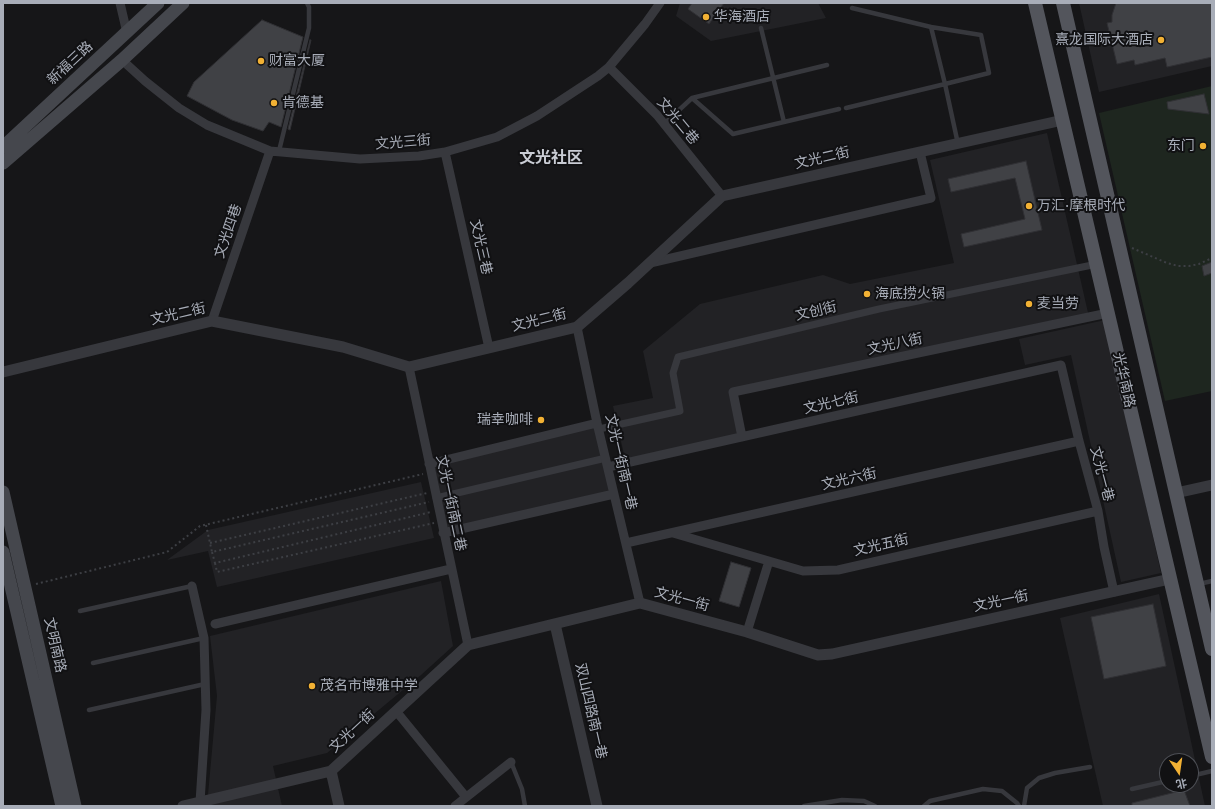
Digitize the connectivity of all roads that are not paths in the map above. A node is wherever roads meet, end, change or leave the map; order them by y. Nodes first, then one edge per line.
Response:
1 (120, 3) edge
2 (158, 3) edge
3 (183, 3) edge
4 (307, 3) edge
5 (660, 3) edge
6 (1036, 3) edge
7 (1063, 3) edge
8 (852, 8) dead end
9 (931, 27) junction
10 (761, 28) dead end
11 (126, 33) junction
12 (122, 60) junction
13 (827, 65) dead end
14 (609, 67) junction
15 (773, 78) junction
16 (945, 84) junction
17 (692, 98) junction
18 (846, 108) dead end
19 (839, 109) dead end
20 (1063, 120) junction
21 (784, 122) junction
22 (664, 124) junction
23 (958, 144) junction
24 (3, 147) edge
25 (274, 151) junction
26 (445, 152) junction
27 (920, 152) junction
28 (3, 163) edge
29 (722, 196) junction
30 (650, 262) junction
31 (1097, 264) junction
32 (1108, 313) junction
33 (212, 321) junction
34 (577, 327) junction
35 (489, 348) junction
36 (1061, 365) joint
37 (409, 367) junction
38 (3, 372) edge
39 (598, 426) junction
40 (742, 437) junction
41 (1079, 441) junction
42 (606, 458) junction
43 (428, 464) junction
44 (608, 467) junction
45 (1212, 485) edge
46 (3, 492) edge
47 (1176, 493) junction
48 (614, 494) junction
49 (436, 496) junction
50 (1098, 511) junction
51 (444, 533) junction
52 (672, 533) junction
53 (626, 543) junction
54 (3, 552) edge
55 (768, 561) junction
56 (5, 568) edge
57 (451, 569) junction
58 (1170, 579) junction
59 (1212, 581) edge
60 (1197, 585) junction
61 (192, 586) joint
62 (1114, 592) junction
63 (640, 603) junction
64 (80, 611) dead end
65 (214, 624) dead end
66 (555, 624) junction
67 (747, 632) junction
68 (204, 638) junction
69 (468, 645) junction
70 (1212, 649) edge
71 (93, 663) dead end
72 (205, 684) junction
73 (89, 710) dead end
74 (396, 711) junction
75 (1212, 757) edge
76 (511, 762) joint
77 (1090, 767) dead end
78 (331, 771) junction
79 (1212, 771) edge
80 (1199, 774) edge
81 (1159, 783) edge
82 (1132, 789) dead end
83 (466, 798) junction
84 (200, 802) junction
85 (62, 806) edge
86 (76, 806) edge
87 (183, 806) edge
88 (339, 806) edge
89 (455, 806) edge
90 (525, 806) edge
91 (597, 806) edge
92 (804, 806) edge
93 (874, 806) edge
94 (924, 806) edge
95 (1019, 806) edge
96 (1024, 806) edge

1 - 11 street
2 - 11 main road, 新福三路
3 - 12 main road
4 - 25 lane
5 - 14 street, 文光三街
6 - 20 main road, 光华南路
7 - 47 main road, 光华南路
8 - 9 lane
9 - 16 lane
9 - 16 lane
10 - 15 lane
11 - 24 main road, 新福三路
12 - 25 street, 文光三街
12 - 28 main road
13 - 15 lane
14 - 22 street, 文光二巷
14 - 26 street, 文光三街
15 - 17 lane
15 - 21 lane
16 - 18 lane
16 - 23 lane
17 - 21 lane
17 - 22 lane
19 - 21 lane
20 - 23 street, 文光二街
20 - 31 main road, 光华南路
22 - 29 street, 文光二巷
23 - 27 street, 文光二街
25 - 26 street, 文光三街
25 - 33 street, 文光四巷
26 - 35 street, 文光三巷
27 - 29 street, 文光二街
27 - 30 street
29 - 30 street, 文光二街
30 - 34 street, 文光二街
31 - 32 main road, 光华南路
31 - 39 street, 文创街
32 - 40 street, 文光八街
32 - 58 main road, 光华南路
33 - 37 street, 文光二街
33 - 38 street, 文光二街
34 - 35 street, 文光二街
34 - 39 street, 文光一街南一巷
35 - 37 street, 文光二街
36 - 40 street, 文光七街
36 - 41 street, 文光一巷
37 - 43 street, 文光一街南二巷
39 - 42 street, 文光一街南一巷
39 - 43 street
40 - 44 street, 文光七街
41 - 50 street, 文光一巷
41 - 52 street, 文光六街
42 - 44 street, 文光一街南一巷
42 - 49 street
43 - 49 street, 文光一街南二巷
44 - 48 street, 文光一街南一巷
45 - 47 street
46 - 86 main road, 文明南路
47 - 60 main road, 光华南路
48 - 51 street
48 - 53 street, 文光一街南一巷
49 - 51 street, 文光一街南二巷
50 - 55 street, 文光五街
50 - 62 street, 文光一巷
51 - 57 street, 文光一街南二巷
52 - 53 street, 文光六街
52 - 55 street, 文光五街
53 - 63 street, 文光一街南一巷
54 - 56 main road
55 - 67 street
56 - 85 main road
57 - 65 street
57 - 69 street, 文光一街南二巷
58 - 62 street, 文光一街
58 - 75 main road, 光华南路
59 - 60 lane
60 - 70 main road, 光华南路
61 - 64 lane
61 - 68 street
62 - 67 street, 文光一街
63 - 66 street, 文光一街
63 - 67 street, 文光一街
66 - 69 street, 文光一街
66 - 91 street, 双山四路南一巷
68 - 71 lane
68 - 72 street
69 - 74 street, 文光一街
72 - 73 lane
72 - 84 street
74 - 78 street, 文光一街
74 - 83 street
76 - 83 street
76 - 90 lane
77 - 96 lane
78 - 84 street, 文光一街
78 - 88 street
79 - 80 lane
81 - 82 lane
83 - 89 street
84 - 87 street, 文光一街
92 - 93 lane
94 - 95 lane

